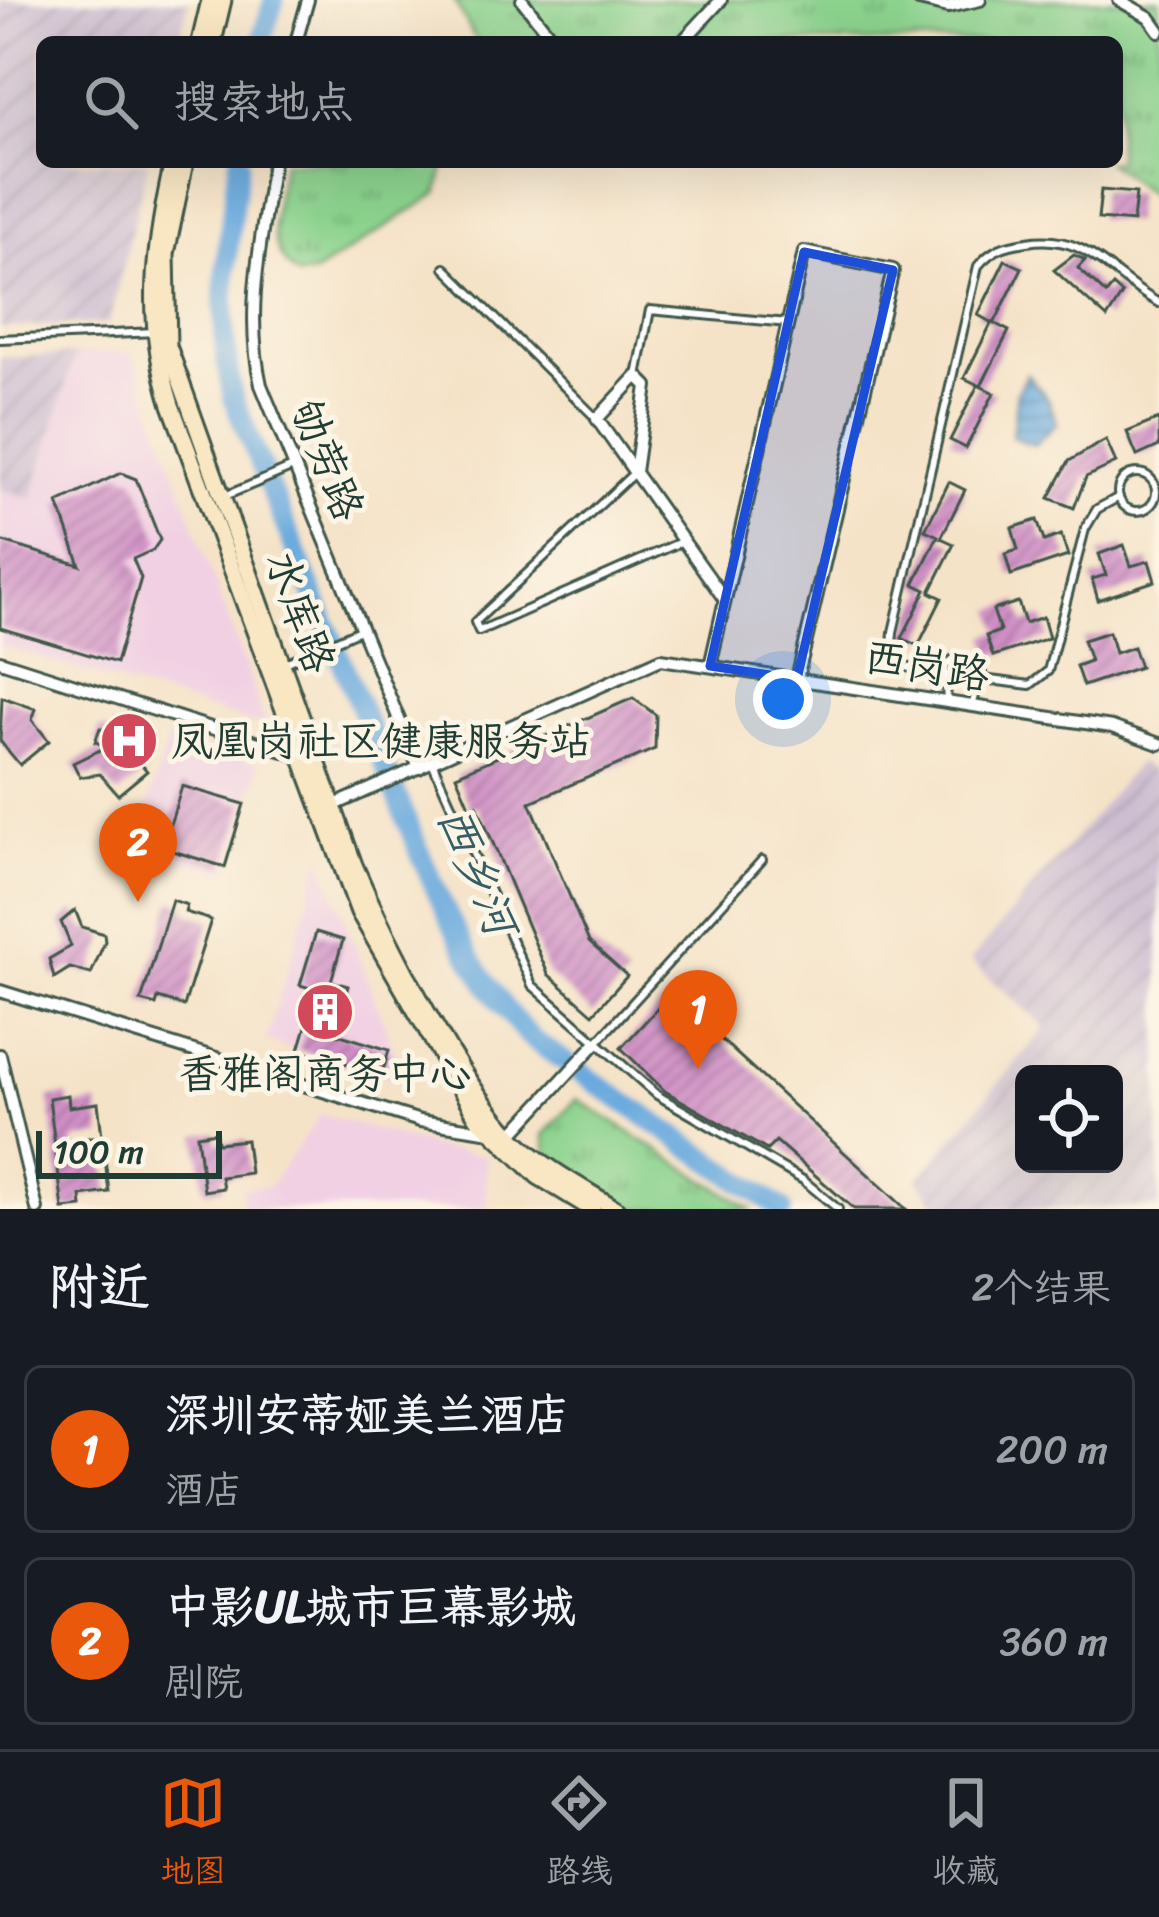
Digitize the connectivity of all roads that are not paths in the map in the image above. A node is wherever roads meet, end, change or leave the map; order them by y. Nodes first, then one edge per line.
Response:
1 (210, 0) edge
2 (223, 0) edge
3 (308, 0) edge
4 (522, 0) edge
5 (722, 0) edge
6 (919, 0) edge
7 (980, 0) edge
8 (1119, 0) edge
9 (1159, 31) edge
10 (201, 36) edge
11 (214, 36) edge
12 (298, 36) edge
13 (550, 36) edge
14 (688, 36) edge
15 (172, 168) edge
16 (184, 168) edge
17 (272, 168) edge
18 (445, 268) dead end
19 (1159, 303) edge
20 (788, 323) junction
21 (160, 332) junction
22 (0, 340) edge
23 (637, 376) junction
24 (597, 418) junction
25 (293, 467) junction
26 (635, 472) junction
27 (1156, 480) edge
28 (1119, 497) junction
29 (220, 499) junction
30 (683, 540) junction
31 (725, 600) junction
32 (358, 630) junction
33 (0, 661) edge
34 (280, 664) junction
35 (710, 666) junction
36 (942, 675) junction
37 (797, 680) junction
38 (982, 680) junction
39 (947, 702) junction
40 (972, 706) junction
41 (1159, 744) edge
42 (299, 756) junction
43 (432, 762) junction
44 (418, 768) junction
45 (326, 809) junction
46 (761, 860) dead end
47 (0, 991) edge
48 (596, 1043) junction
49 (0, 1055) edge
50 (492, 1133) junction
51 (511, 1135) junction
52 (37, 1209) edge
53 (592, 1209) edge
54 (616, 1209) edge
55 (838, 1209) edge

1 - 10 main road
2 - 11 main road
3 - 12 street
4 - 13 street
5 - 14 street
6 - 7 street
8 - 9 street
15 - 21 main road, 水库路
16 - 21 main road, 水库路
17 - 25 street, 劬劳路
18 - 24 lane
19 - 36 lane
20 - 23 lane
20 - 31 street
20 - 37 street
21 - 22 lane
21 - 29 main road, 水库路
21 - 42 main road, 水库路
23 - 24 street
23 - 26 street
24 - 26 street
25 - 29 lane
25 - 32 street, 劬劳路
26 - 30 street
26 - 30 lane
27 - 28 lane
27 - 28 lane
28 - 38 lane
29 - 34 main road, 水库路
30 - 31 street
31 - 35 street
32 - 34 lane
32 - 44 street, 劬劳路
33 - 42 street
34 - 45 main road, 水库路
35 - 37 street, 西岗路
35 - 43 street, 西岗路
36 - 38 lane
36 - 39 lane
37 - 39 street, 西岗路
38 - 40 lane
39 - 40 street, 西岗路
40 - 41 street, 西岗路
42 - 45 main road, 水库路
43 - 44 street, 西岗路
43 - 48 lane
44 - 45 street, 西岗路
45 - 50 main road, 水库路
45 - 51 main road, 水库路
46 - 48 lane
47 - 50 street
48 - 51 street
48 - 55 lane
49 - 52 street
50 - 51 street
50 - 53 main road, 水库路
51 - 54 main road, 水库路

